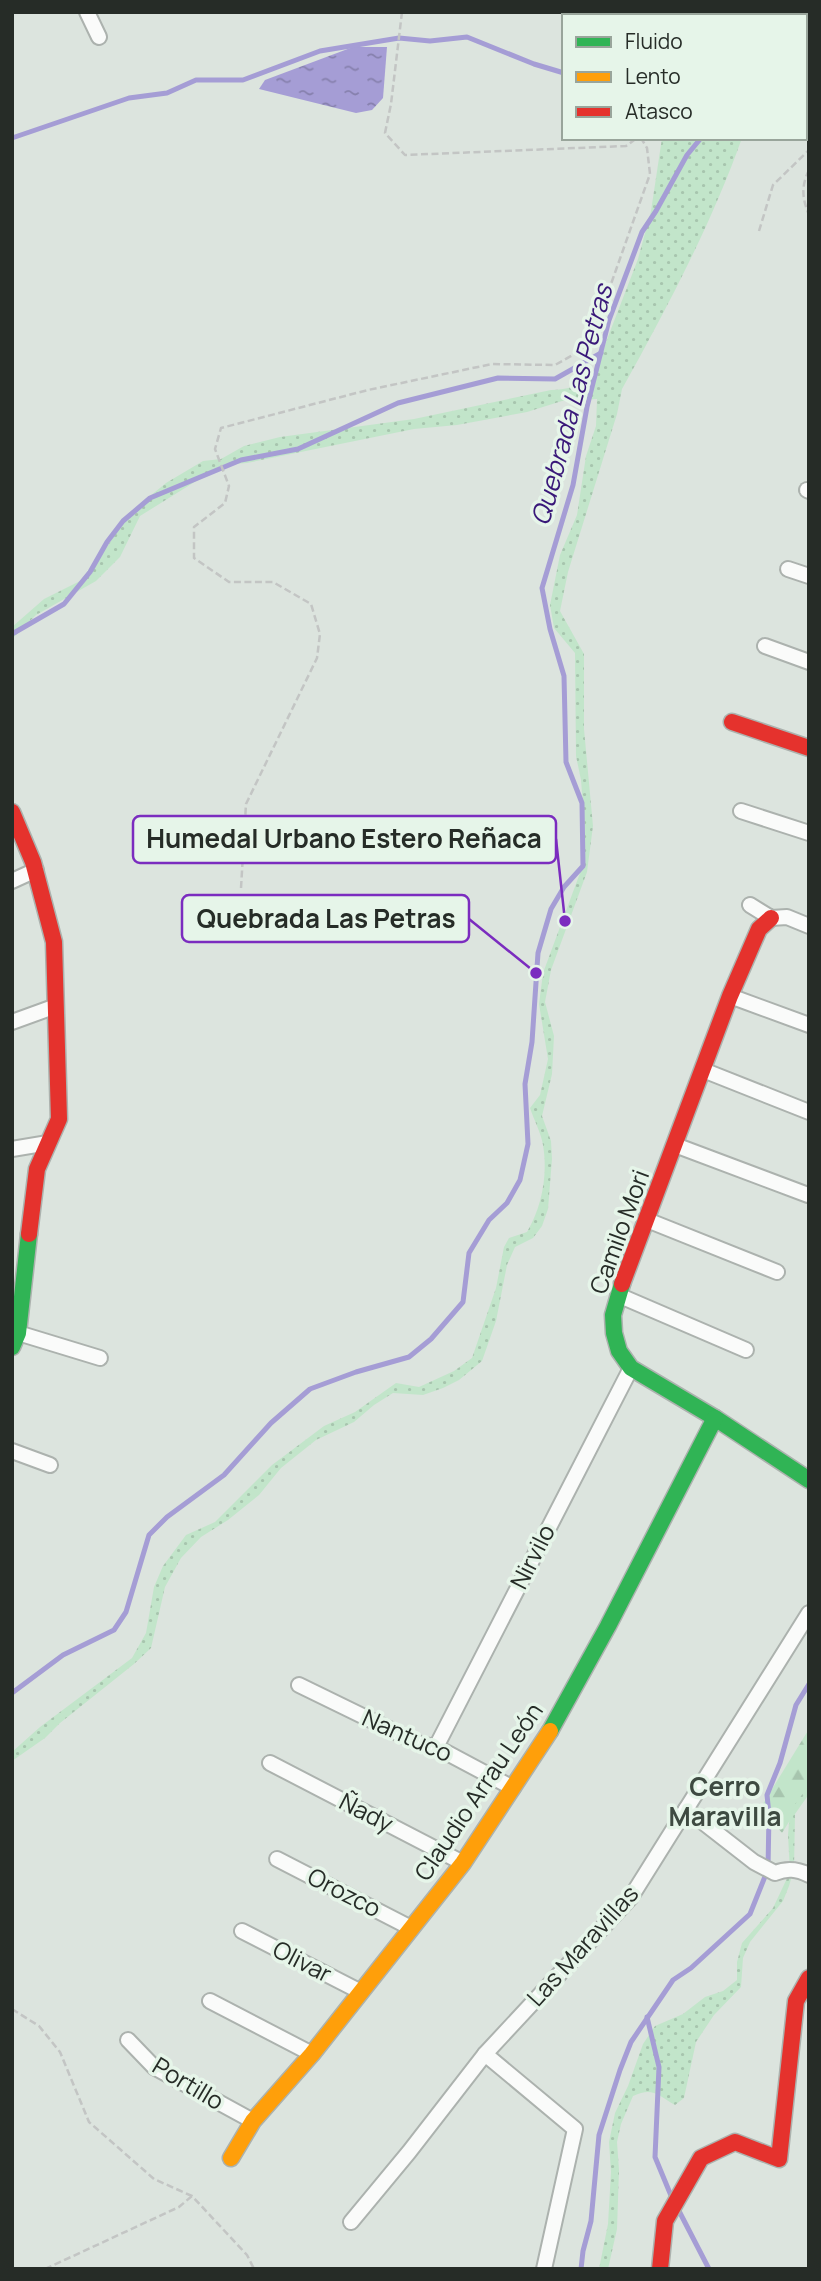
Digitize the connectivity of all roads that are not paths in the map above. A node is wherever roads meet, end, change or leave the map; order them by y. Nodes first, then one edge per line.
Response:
1 (87, 12) edge
2 (99, 37) dead end
3 (789, 569) dead end
4 (809, 576) edge
5 (765, 646) dead end
6 (809, 662) edge
7 (733, 722) dead end
8 (809, 748) edge
9 (741, 811) dead end
10 (12, 812) edge
11 (809, 833) edge
12 (36, 870) junction
13 (12, 881) edge
14 (750, 905) dead end
15 (771, 918) junction
16 (809, 926) edge
17 (730, 996) junction
18 (55, 1006) junction
19 (12, 1022) edge
20 (809, 1026) edge
21 (703, 1070) junction
22 (809, 1112) edge
23 (48, 1143) junction
24 (675, 1145) junction
25 (12, 1149) edge
26 (808, 1195) edge
27 (647, 1220) junction
28 (776, 1272) dead end
29 (618, 1295) junction
30 (15, 1340) edge
31 (746, 1350) dead end
32 (100, 1358) dead end
33 (631, 1368) junction
34 (715, 1418) junction
35 (12, 1451) edge
36 (50, 1465) dead end
37 (809, 1480) edge
38 (809, 1613) edge
39 (299, 1685) dead end
40 (436, 1747) junction
41 (270, 1763) dead end
42 (513, 1788) junction
43 (686, 1809) junction
44 (277, 1859) dead end
45 (463, 1863) junction
46 (809, 1875) edge
47 (411, 1928) junction
48 (242, 1931) dead end
49 (809, 1978) edge
50 (361, 1992) junction
51 (210, 2001) dead end
52 (128, 2039) dead end
53 (312, 2054) junction
54 (485, 2054) junction
55 (253, 2121) junction
56 (231, 2158) dead end
57 (351, 2222) dead end
58 (544, 2269) edge
59 (660, 2269) edge

1 - 2 street
3 - 4 street
5 - 6 street
7 - 8 street
9 - 11 street
10 - 12 street
12 - 13 street
12 - 18 street
14 - 15 street
15 - 16 street
15 - 17 street, Camilo Mori
17 - 20 street
17 - 21 street, Camilo Mori
18 - 19 street
18 - 23 street
21 - 22 street
21 - 24 street, Camilo Mori
23 - 25 street
23 - 30 street
24 - 26 street
24 - 27 street, Camilo Mori
27 - 28 street
27 - 29 street, Camilo Mori
29 - 31 street
29 - 33 street, Camilo Mori
30 - 32 street
33 - 34 street, Camilo Mori
33 - 40 street, Nirvilo
34 - 37 street, Camilo Mori
34 - 42 street, Claudio Arrau León
35 - 36 street
38 - 43 street, Las Maravillas
39 - 40 street, Nantuco
40 - 42 street, Nantuco
41 - 45 street, Ñady
42 - 45 street, Claudio Arrau León
43 - 46 street
43 - 54 street, Las Maravillas
44 - 47 street, Orozco
45 - 47 street, Claudio Arrau León
47 - 50 street, Claudio Arrau León
48 - 50 street, Olivar
49 - 59 street
50 - 53 street, Claudio Arrau León
51 - 53 street
52 - 55 street, Portillo
53 - 55 street, Claudio Arrau León
54 - 57 street, Las Maravillas
54 - 58 street
55 - 56 street, Claudio Arrau León

